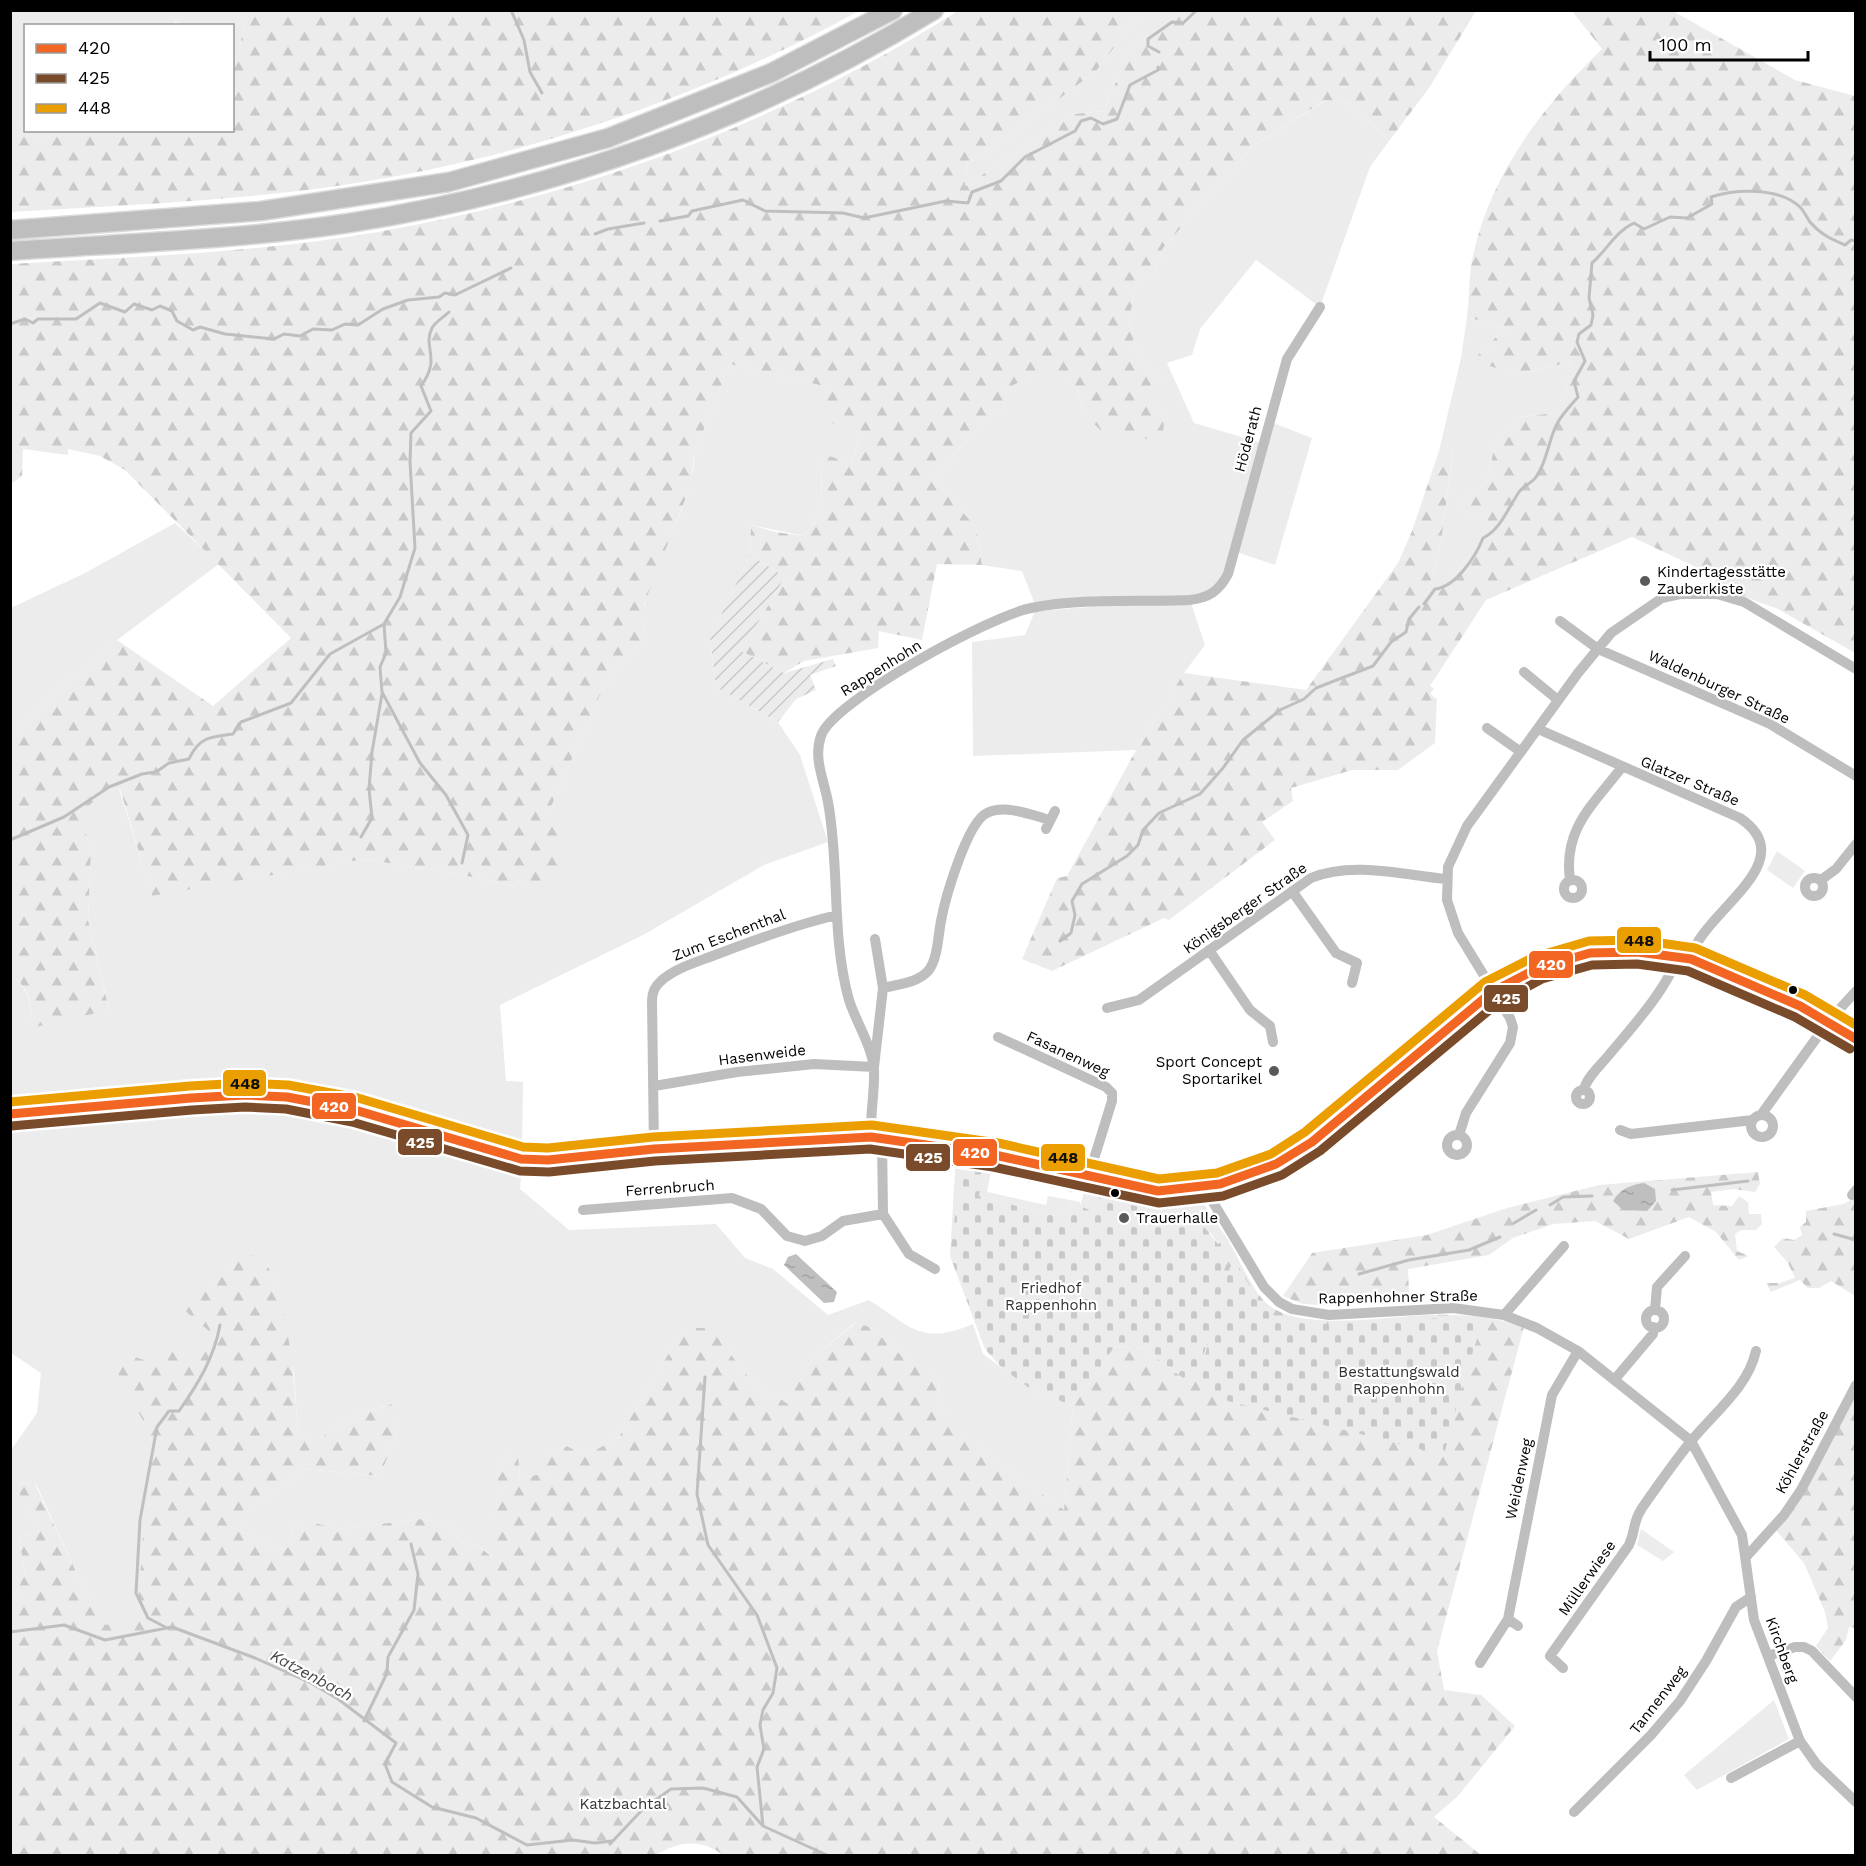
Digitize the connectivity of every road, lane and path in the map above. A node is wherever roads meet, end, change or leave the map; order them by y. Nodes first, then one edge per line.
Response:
1 (893, 10) edge
2 (934, 10) edge
3 (10, 230) edge
4 (10, 250) edge
5 (1320, 307) dead end
6 (1221, 586) joint
7 (1560, 621) dead end
8 (1598, 649) junction
9 (1856, 669) edge
10 (1524, 672) dead end
11 (1558, 700) junction
12 (1487, 728) dead end
13 (1538, 729) junction
14 (1521, 752) junction
15 (1622, 767) junction
16 (1856, 776) edge
17 (1050, 820) dead end
18 (1856, 844) edge
19 (1446, 879) junction
20 (1570, 880) dead end
21 (1821, 880) dead end
22 (1292, 891) junction
23 (837, 915) junction
24 (875, 939) dead end
25 (1209, 950) junction
26 (1677, 956) junction
27 (1691, 959) junction
28 (1352, 983) dead end
29 (883, 988) junction
30 (1856, 991) edge
31 (1492, 992) junction
32 (1107, 1008) dead end
33 (1828, 1022) junction
34 (998, 1037) dead end
35 (1856, 1039) edge
36 (1273, 1042) dead end
37 (874, 1067) junction
38 (654, 1086) junction
39 (1584, 1090) dead end
40 (10, 1114) edge
41 (1620, 1130) dead end
42 (1459, 1135) dead end
43 (877, 1137) junction
44 (654, 1149) junction
45 (1089, 1175) junction
46 (1205, 1189) junction
47 (583, 1210) dead end
48 (883, 1214) junction
49 (1564, 1246) dead end
50 (1685, 1256) dead end
51 (935, 1269) dead end
52 (1504, 1315) junction
53 (1578, 1351) junction
54 (1756, 1351) dead end
55 (1615, 1379) junction
56 (1856, 1385) edge
57 (1691, 1441) junction
58 (1718, 1489) joint
59 (1746, 1557) junction
60 (1751, 1597) junction
61 (1508, 1619) junction
62 (1518, 1626) dead end
63 (1768, 1656) junction
64 (1480, 1663) dead end
65 (1563, 1668) dead end
66 (1856, 1696) edge
67 (1800, 1741) junction
68 (1731, 1778) dead end
69 (1856, 1802) edge
70 (1574, 1812) dead end

1 - 3 highway
2 - 4 highway
5 - 6 street, Höderath
6 - 23 street, Rappenhohn
7 - 8 street, Waldenburger Straße
8 - 9 street
8 - 11 street
8 - 16 street, Waldenburger Straße
10 - 11 street
11 - 13 street
12 - 14 street
13 - 14 street
13 - 15 street, Glatzer Straße
14 - 19 street
15 - 20 street
15 - 27 street, Glatzer Straße
17 - 29 street
18 - 21 street
19 - 22 street, Königsberger Straße
19 - 31 street
22 - 25 street, Königsberger Straße
22 - 28 street
23 - 37 street, Rappenhohn
23 - 38 street, Zum Eschenthal
24 - 29 street, Rappenhohn
25 - 32 street, Königsberger Straße
25 - 36 street
26 - 27 street
26 - 31 street
26 - 39 street
27 - 33 street
29 - 37 street, Rappenhohn
30 - 33 street
31 - 42 street
31 - 46 street
33 - 35 street
33 - 41 street
34 - 45 street, Fasanenweg
37 - 38 street, Hasenweide
37 - 43 street, Rappenhohn
38 - 44 street, Zum Eschenthal
40 - 44 street
43 - 44 street
43 - 45 street
43 - 48 street
45 - 46 street
46 - 52 street, Rappenhohner Straße
47 - 48 street, Ferrenbruch
48 - 51 street
49 - 52 street
50 - 55 street
52 - 53 street, Rappenhohner Straße
53 - 55 street, Rappenhohner Straße
53 - 61 street, Weidenweg
54 - 57 street
55 - 57 street, Rappenhohner Straße
56 - 59 street, Köhlerstraße
57 - 58 street, Rappenhohner Straße
57 - 65 street, Müllerwiese
58 - 59 street, Kirchberg
59 - 60 street, Kirchberg
60 - 63 street, Kirchberg
60 - 70 street, Tannenweg
61 - 62 street
61 - 64 street, Weidenweg
63 - 66 street
63 - 67 street, Kirchberg
67 - 68 street
67 - 69 street, Kirchberg

